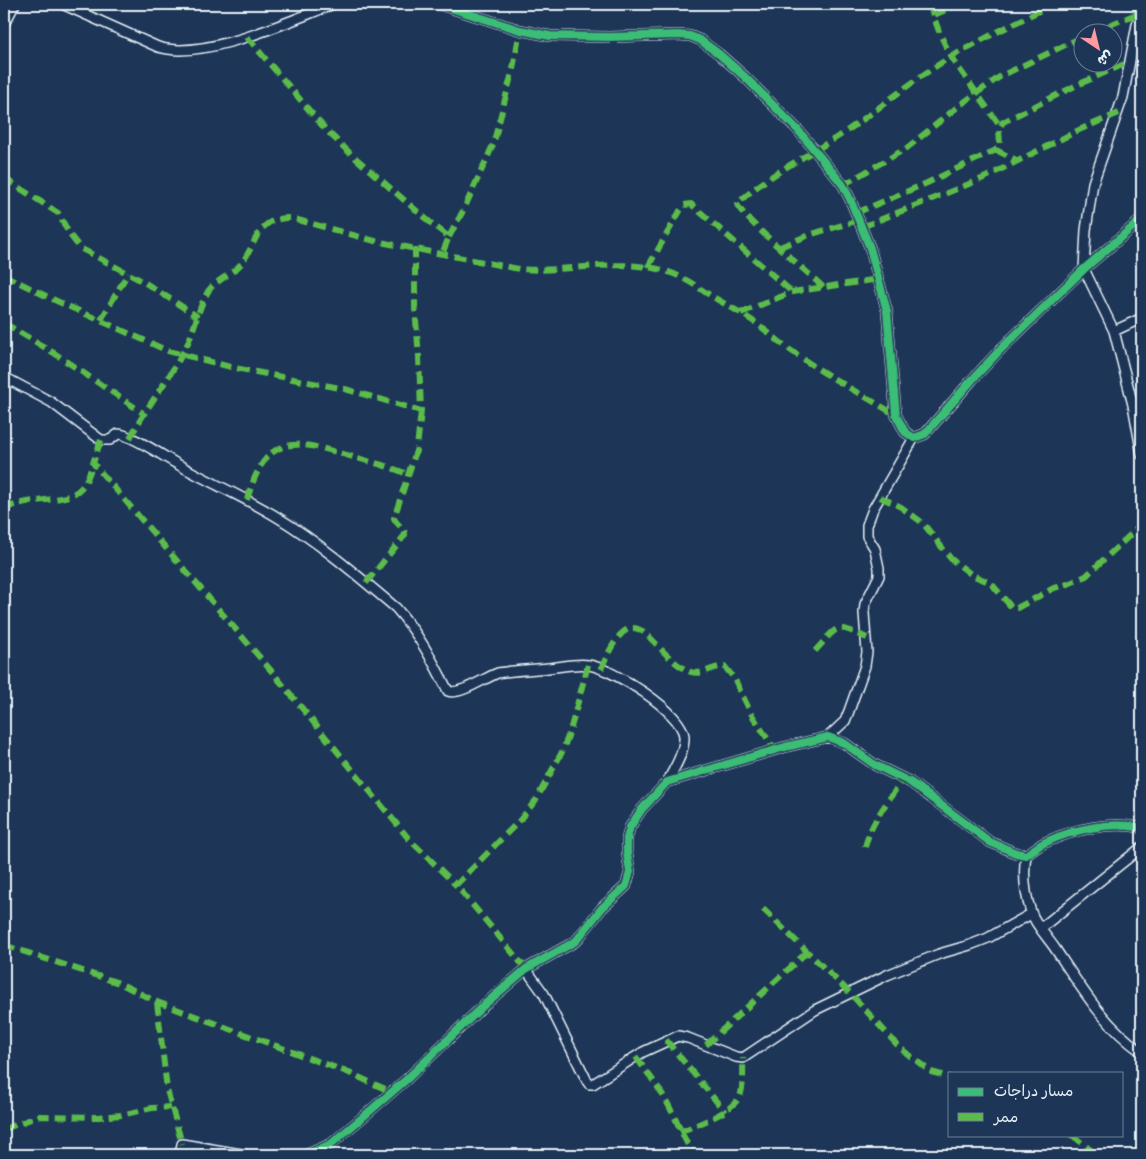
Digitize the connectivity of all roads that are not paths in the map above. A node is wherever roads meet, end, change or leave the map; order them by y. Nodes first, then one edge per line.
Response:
1 (16, 4) edge
2 (62, 4) edge
3 (334, 4) edge
4 (438, 4) edge
5 (1141, 4) edge
6 (4, 24) edge
7 (1142, 219) edge
8 (1084, 269) junction
9 (1142, 318) edge
10 (1114, 331) junction
11 (4, 377) edge
12 (914, 438) junction
13 (1142, 455) edge
14 (828, 737) junction
15 (667, 782) junction
16 (1142, 828) edge
17 (1142, 847) edge
18 (1026, 855) junction
19 (1031, 914) junction
20 (1041, 928) junction
21 (526, 970) junction
22 (1142, 1052) edge
23 (180, 1155) edge
24 (247, 1155) edge
25 (306, 1155) edge

1 - 6 street
2 - 3 street
4 - 12 street
5 - 8 street
7 - 8 street
8 - 10 street
8 - 12 street
9 - 10 street
10 - 13 street
11 - 15 street
12 - 14 street
14 - 15 street
14 - 18 street
15 - 21 street
16 - 18 street
17 - 20 street
18 - 19 street
19 - 20 street
19 - 21 street
20 - 22 street
21 - 25 street
23 - 24 street

